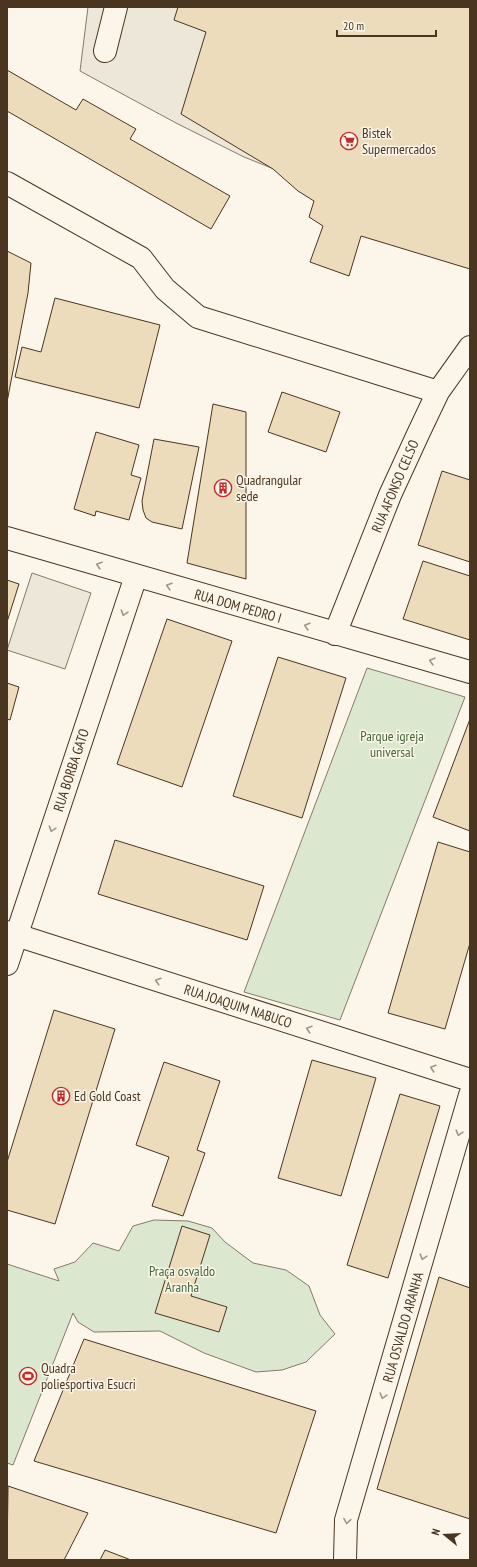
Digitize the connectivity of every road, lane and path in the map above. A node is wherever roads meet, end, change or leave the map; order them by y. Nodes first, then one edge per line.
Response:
1 (116, 7) edge
2 (104, 51) dead end
3 (7, 183) edge
4 (470, 346) edge
5 (438, 392) junction
6 (7, 538) edge
7 (136, 576) junction
8 (336, 634) junction
9 (470, 672) edge
10 (12, 934) edge
11 (7, 964) edge
12 (470, 1080) edge
13 (470, 1095) edge
14 (345, 1560) edge

1 - 2 street
3 - 5 street
4 - 5 street, RUA AFONSO CELSO
5 - 8 street, RUA AFONSO CELSO
7 -> 6 street, RUA DOM PEDRO I
8 -> 7 street, RUA DOM PEDRO I
7 -> 10 street, RUA BORBA GATO
9 -> 8 street, RUA DOM PEDRO I
10 - 11 street, RUA BORBA GATO
12 -> 10 street, RUA JOAQUIM NABUCO
13 -> 14 street, RUA OSVALDO ARANHA

